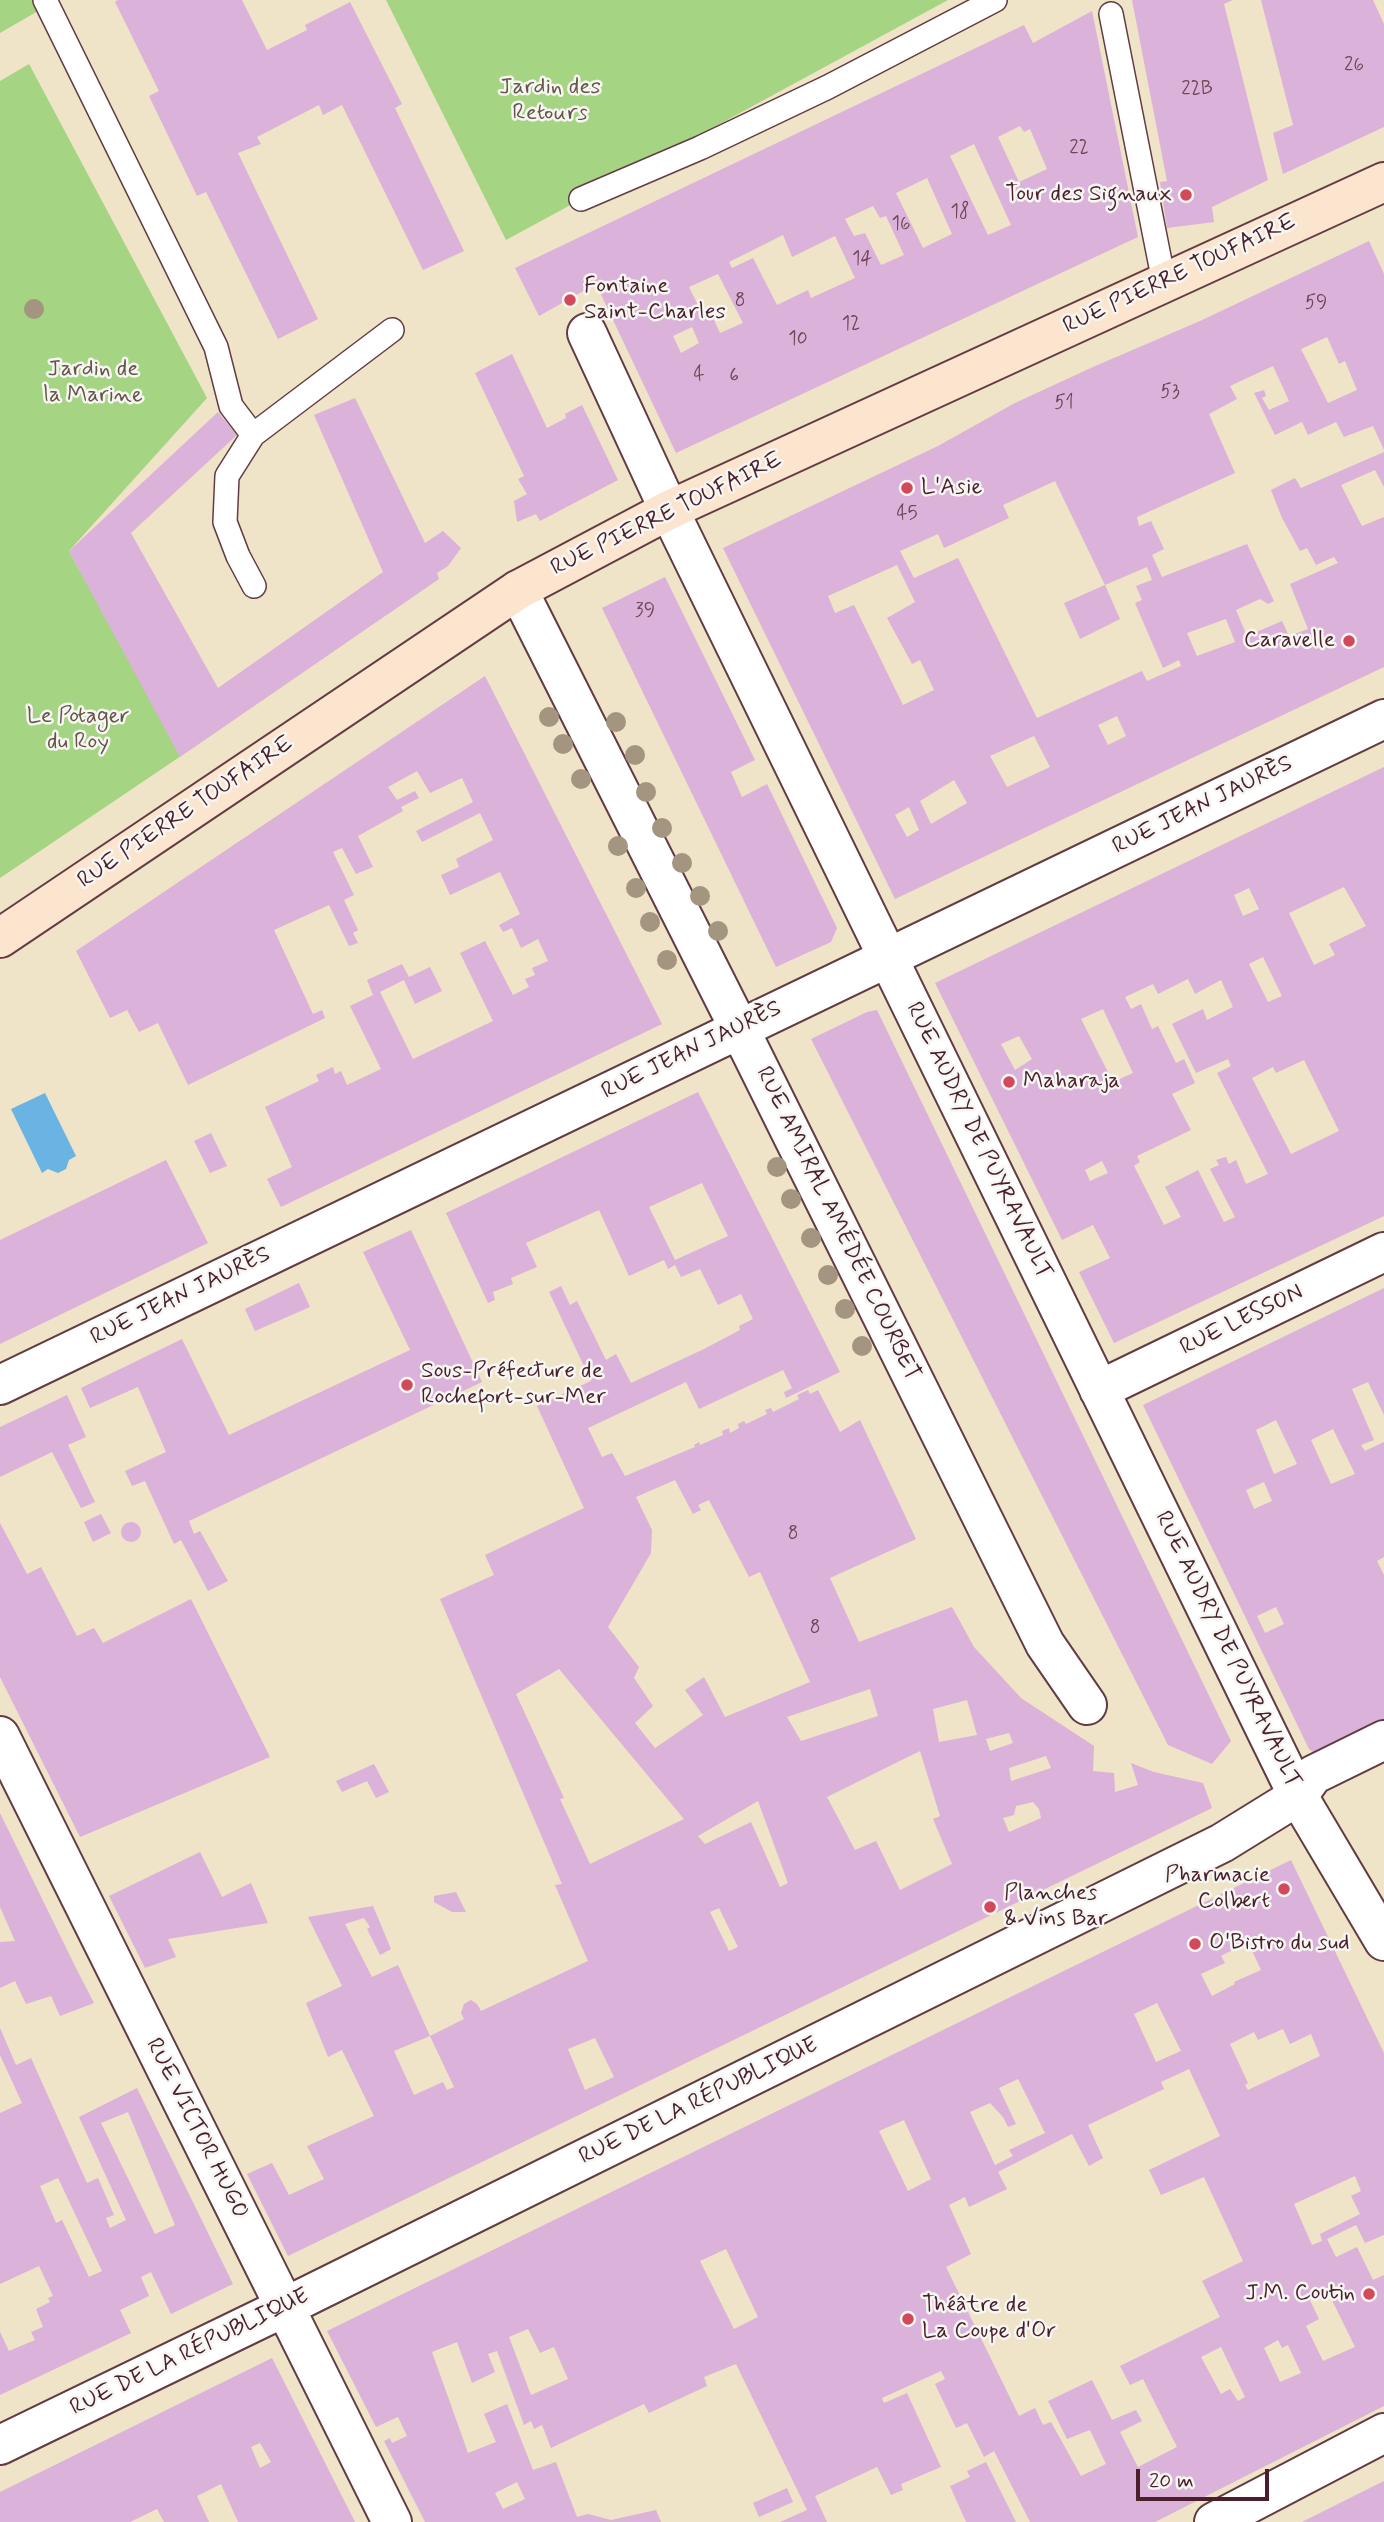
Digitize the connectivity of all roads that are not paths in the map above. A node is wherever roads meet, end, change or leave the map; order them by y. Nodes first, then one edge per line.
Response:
1 (45, 0) edge
2 (995, 0) edge
3 (1111, 14) dead end
4 (1384, 182) edge
5 (580, 200) dead end
6 (1164, 282) junction
7 (392, 330) dead end
8 (587, 332) dead end
9 (253, 435) junction
10 (669, 510) junction
11 (254, 586) dead end
12 (518, 590) junction
13 (1384, 719) edge
14 (0, 938) edge
15 (888, 957) junction
16 (739, 1028) junction
17 (1384, 1252) edge
18 (0, 1385) edge
19 (1099, 1390) junction
20 (1087, 1705) dead end
21 (0, 1736) edge
22 (1384, 1740) edge
23 (1298, 1796) junction
24 (1384, 1941) edge
25 (285, 2307) junction
26 (1384, 2433) edge
27 (0, 2445) edge
28 (392, 2522) edge
29 (1214, 2522) edge

1 - 9 lane
2 - 5 lane
3 - 6 lane
4 - 6 main road, RUE PIERRE TOUFAIRE
6 - 10 main road, RUE PIERRE TOUFAIRE
7 - 9 lane
8 - 10 street, RUE AUDRY DE PUYRAVAULT
9 - 11 lane
10 - 12 main road, RUE PIERRE TOUFAIRE
10 - 15 street, RUE AUDRY DE PUYRAVAULT
12 - 14 main road, RUE PIERRE TOUFAIRE
12 - 16 street, RUE AMIRAL AMÉDÉE COURBET
13 - 15 street, RUE JEAN JAURÈS
15 - 16 street, RUE JEAN JAURÈS
15 - 19 street, RUE AUDRY DE PUYRAVAULT
16 - 18 street, RUE JEAN JAURÈS
16 - 20 street, RUE AMIRAL AMÉDÉE COURBET
17 - 19 street, RUE LESSON
19 - 23 street, RUE AUDRY DE PUYRAVAULT
21 - 25 street, RUE VICTOR HUGO
22 - 23 street, RUE DE LA RÉPUBLIQUE
23 - 24 street, RUE AUDRY DE PUYRAVAULT
23 - 25 street, RUE DE LA RÉPUBLIQUE
25 - 27 street, RUE DE LA RÉPUBLIQUE
25 - 28 street, RUE VICTOR HUGO
26 - 29 street

